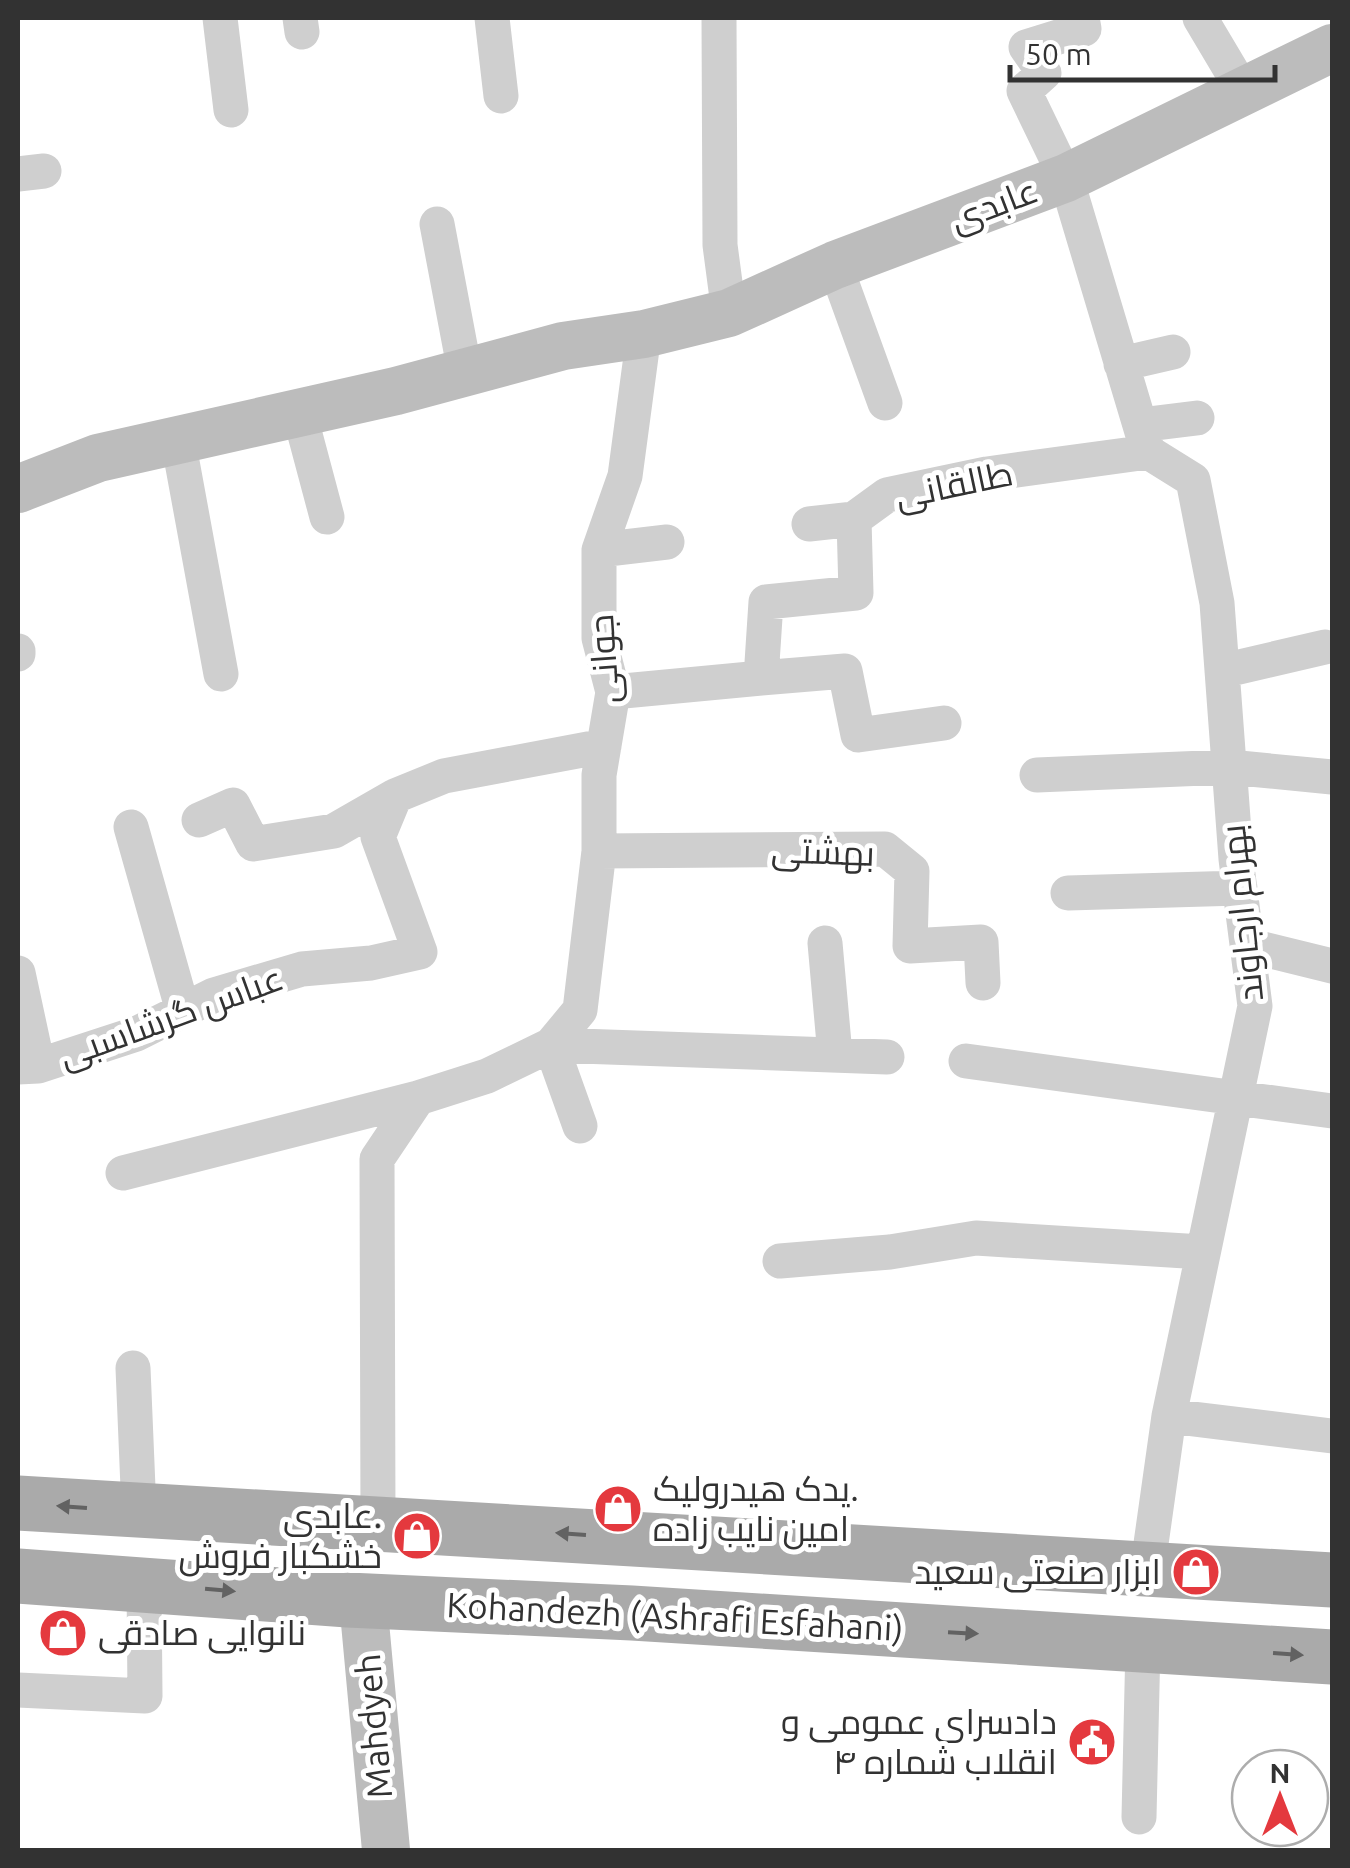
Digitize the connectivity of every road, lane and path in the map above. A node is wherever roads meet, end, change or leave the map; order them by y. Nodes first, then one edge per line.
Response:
1 (220, 18) edge
2 (492, 18) edge
3 (719, 18) edge
4 (1082, 18) edge
5 (1200, 18) edge
6 (1332, 48) edge
7 (1244, 92) junction
8 (501, 96) dead end
9 (231, 110) dead end
10 (1066, 178) junction
11 (437, 224) dead end
12 (835, 265) junction
13 (730, 313) junction
14 (644, 334) junction
15 (1173, 352) dead end
16 (1122, 364) junction
17 (465, 372) junction
18 (885, 403) dead end
19 (299, 412) junction
20 (1197, 418) dead end
21 (1144, 439) junction
22 (178, 440) junction
23 (18, 490) edge
24 (326, 518) dead end
25 (854, 519) junction
26 (809, 524) dead end
27 (667, 542) dead end
28 (599, 550) junction
29 (1325, 647) dead end
30 (1222, 671) junction
31 (222, 674) dead end
32 (761, 678) junction
33 (613, 692) junction
34 (944, 724) dead end
35 (604, 746) junction
36 (1228, 767) junction
37 (1037, 775) dead end
38 (1332, 777) edge
39 (395, 796) junction
40 (199, 820) dead end
41 (130, 827) dead end
42 (599, 851) junction
43 (1240, 888) junction
44 (1068, 894) dead end
45 (825, 943) dead end
46 (1247, 945) junction
47 (1332, 966) edge
48 (18, 973) edge
49 (983, 983) dead end
50 (183, 1011) junction
51 (551, 1046) junction
52 (835, 1056) junction
53 (887, 1057) dead end
54 (966, 1061) dead end
55 (28, 1067) edge
56 (418, 1098) junction
57 (1234, 1101) junction
58 (1332, 1111) edge
59 (580, 1126) dead end
60 (123, 1173) dead end
61 (1202, 1252) junction
62 (780, 1261) dead end
63 (133, 1368) dead end
64 (1168, 1416) junction
65 (1332, 1436) edge
66 (18, 1503) edge
67 (138, 1512) junction
68 (378, 1521) junction
69 (1147, 1572) junction
70 (18, 1576) edge
71 (1332, 1580) edge
72 (144, 1584) junction
73 (363, 1601) junction
74 (1143, 1644) junction
75 (1332, 1658) edge
76 (18, 1690) edge
77 (1139, 1817) dead end
78 (386, 1850) edge

1 - 9 street
2 - 8 street
3 - 13 street
4 - 10 street
5 - 7 street
6 - 7 street, عابدی
7 - 10 street, عابدی
10 - 12 street, عابدی
10 - 16 street
11 - 17 street
12 - 13 street, عابدی
12 - 18 street
13 - 14 street, عابدی
14 - 17 street
14 - 28 street, جوانی
15 - 16 street
16 - 21 street
17 - 19 street
19 - 22 street
19 - 24 street
20 - 21 street, طالقانی
21 - 25 street, طالقانی
21 - 30 street, بهرام ارجاوند
22 - 23 street
22 - 31 street
25 - 26 street
25 - 32 street, طالقانی
27 - 28 street
28 - 33 street, جوانی
29 - 30 street
30 - 36 street, بهرام ارجاوند
32 - 33 street
32 - 34 street
33 - 35 street, جوانی
35 - 39 street
35 - 42 street, جوانی
36 - 37 street
36 - 38 street
36 - 43 street, بهرام ارجاوند
39 - 40 street
39 - 50 street, عباس گرشاسبی
41 - 50 street
42 - 49 street, بهشتی
42 - 51 street, جوانی
43 - 44 street
43 - 46 street, بهرام ارجاوند
45 - 52 street
46 - 47 street
46 - 57 street, بهرام ارجاوند
48 - 55 street
50 - 55 street, عباس گرشاسبی
51 - 52 street
51 - 56 street, جوانی
51 - 59 street
52 - 53 street
54 - 57 street
56 - 60 street, جوانی
56 - 68 street
57 - 58 street
57 - 61 street, بهرام ارجاوند
61 - 62 street
61 - 64 street, بهرام ارجاوند
63 - 67 street
64 - 65 street
64 - 69 street, بهرام ارجاوند
67 -> 66 main road, Kohandezh (Ashrafi Esfahani)
67 - 68 main road, Kohandezh (Ashrafi Esfahani)
69 -> 68 main road, Kohandezh (Ashrafi Esfahani)
69 - 71 main road, Kohandezh (Ashrafi Esfahani)
70 - 72 main road, Kohandezh (Ashrafi Esfahani)
72 -> 73 main road, Kohandezh (Ashrafi Esfahani)
72 - 76 street
73 -> 74 main road, Kohandezh (Ashrafi Esfahani)
73 - 78 street, Mahdyeh
74 -> 75 main road, Kohandezh (Ashrafi Esfahani)
74 - 77 street

